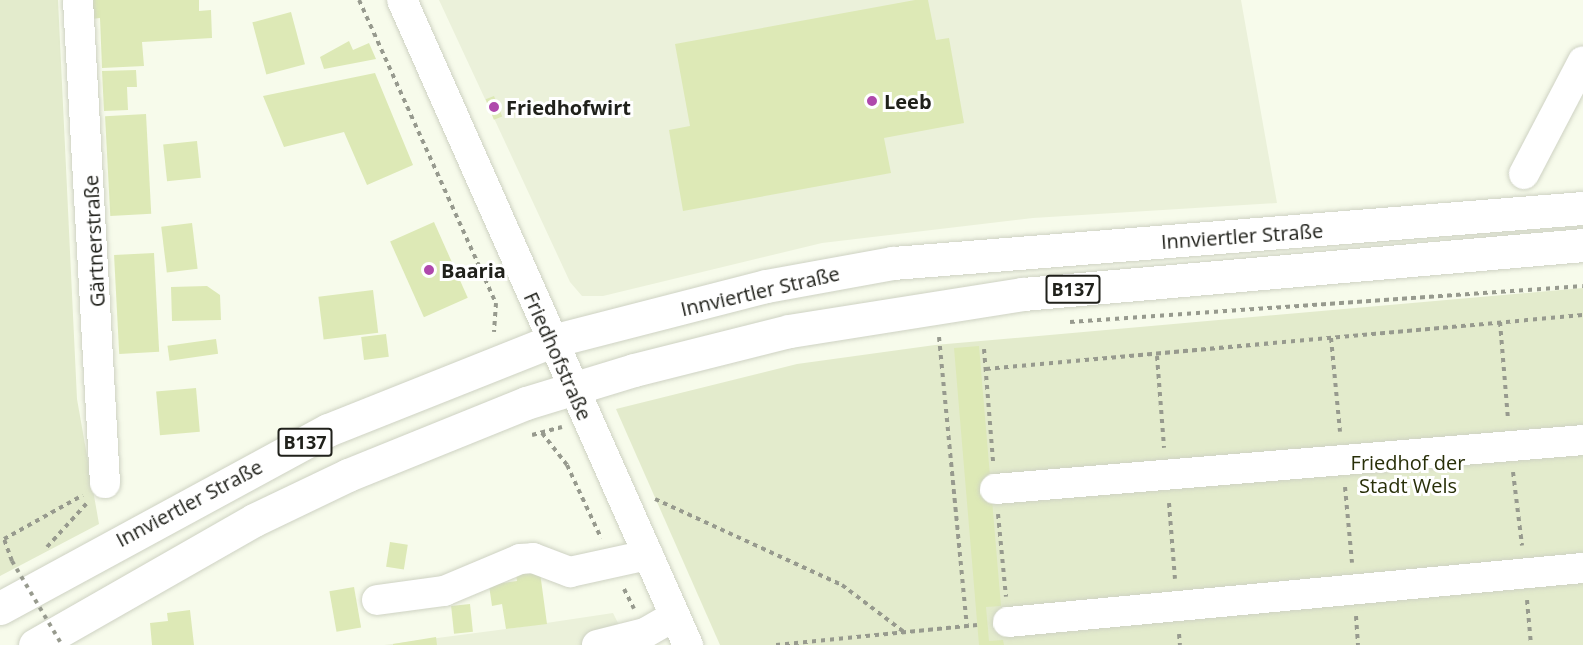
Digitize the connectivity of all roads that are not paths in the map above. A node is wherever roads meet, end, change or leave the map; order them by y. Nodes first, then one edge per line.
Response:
1 (78, 0) edge
2 (402, 0) edge
3 (1583, 61) edge
4 (1524, 174) dead end
5 (1583, 208) edge
6 (1583, 245) edge
7 (552, 341) junction
8 (572, 389) junction
9 (1583, 440) edge
10 (105, 483) road end
11 (995, 489) dead end
12 (648, 555) junction
13 (1583, 568) edge
14 (377, 600) dead end
15 (0, 608) edge
16 (675, 616) junction
17 (1008, 622) dead end
18 (35, 645) edge
19 (597, 645) edge
20 (687, 645) edge

1 - 10 street, Gärtnerstraße
2 - 7 street, Friedhofstraße
3 - 4 street
5 - 7 main road, Innviertler Straße / B137
6 - 8 main road, Innviertler Straße / B137
7 - 8 street, Friedhofstraße
7 - 15 main road, Innviertler Straße / B137
8 - 12 street, Friedhofstraße
8 - 18 main road, Innviertler Straße / B137
9 - 11 street
12 - 14 street
12 - 16 street, Friedhofstraße
13 - 17 street
16 - 19 street
16 - 20 street, Friedhofstraße

